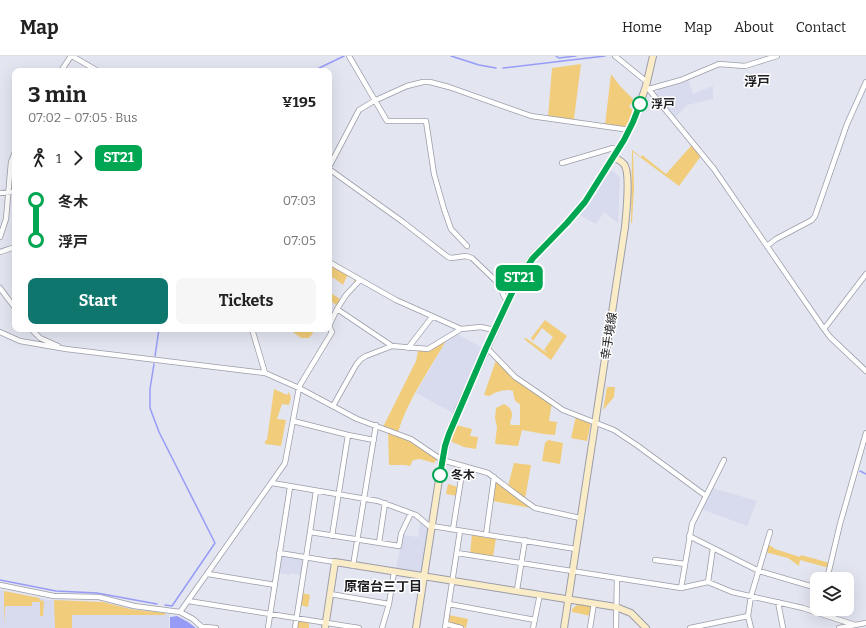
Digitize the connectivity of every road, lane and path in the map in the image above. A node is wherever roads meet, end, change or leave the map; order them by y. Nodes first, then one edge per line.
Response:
1 (72, 56) edge
2 (348, 56) edge
3 (615, 56) edge
4 (654, 56) edge
5 (777, 56) edge
6 (63, 68) edge
7 (93, 68) edge
8 (866, 82) edge
9 (648, 86) junction
10 (374, 101) junction
11 (630, 130) junction
12 (619, 148) junction
13 (614, 157) junction
14 (12, 160) edge
15 (332, 162) edge
16 (562, 164) dead end
17 (332, 170) edge
18 (9, 192) junction
19 (0, 193) edge
20 (0, 237) edge
21 (467, 246) dead end
22 (767, 246) junction
23 (12, 248) edge
24 (0, 252) edge
25 (332, 264) edge
26 (866, 274) edge
27 (360, 280) junction
28 (0, 288) edge
29 (507, 302) junction
30 (12, 304) edge
31 (337, 309) junction
32 (432, 317) junction
33 (332, 320) edge
34 (461, 329) junction
35 (824, 329) junction
36 (494, 330) junction
37 (0, 332) edge
38 (35, 332) edge
39 (253, 332) edge
40 (332, 332) edge
41 (392, 346) junction
42 (408, 348) junction
43 (486, 348) junction
44 (66, 349) junction
45 (866, 370) edge
46 (265, 373) junction
47 (299, 388) junction
48 (333, 406) junction
49 (293, 421) junction
50 (595, 422) junction
51 (376, 425) junction
52 (866, 433) edge
53 (348, 435) junction
54 (374, 440) junction
55 (442, 460) junction
56 (724, 460) dead end
57 (463, 467) junction
58 (494, 477) junction
59 (272, 483) junction
60 (290, 487) junction
61 (316, 491) junction
62 (339, 495) junction
63 (706, 496) junction
64 (364, 498) junction
65 (385, 503) junction
66 (411, 513) junction
67 (580, 518) junction
68 (432, 526) junction
69 (453, 529) junction
70 (460, 531) junction
71 (310, 532) junction
72 (770, 532) dead end
73 (486, 535) junction
74 (332, 536) junction
75 (689, 536) junction
76 (358, 539) junction
77 (525, 540) junction
78 (379, 543) junction
79 (713, 548) junction
80 (576, 549) junction
81 (279, 553) junction
82 (457, 553) junction
83 (306, 557) junction
84 (655, 560) dead end
85 (335, 562) junction
86 (521, 563) junction
87 (685, 564) junction
88 (353, 566) junction
89 (572, 571) junction
90 (759, 571) junction
91 (394, 572) junction
92 (829, 572) edge
93 (208, 574) junction
94 (424, 576) junction
95 (617, 578) junction
96 (452, 581) junction
97 (708, 582) junction
98 (0, 585) edge
99 (275, 585) junction
100 (810, 586) edge
101 (682, 588) junction
102 (517, 590) junction
103 (330, 594) junction
104 (540, 594) junction
105 (751, 596) junction
106 (569, 598) junction
107 (188, 601) junction
108 (778, 602) junction
109 (594, 603) junction
110 (389, 604) junction
111 (449, 604) junction
112 (616, 607) junction
113 (810, 609) edge
114 (180, 612) junction
115 (271, 614) junction
116 (748, 616) junction
117 (832, 616) edge
118 (296, 618) junction
119 (535, 620) junction
120 (866, 623) edge
121 (325, 625) edge
122 (855, 625) junction
123 (446, 626) edge
124 (353, 627) edge
125 (203, 628) edge
126 (216, 628) edge
127 (268, 628) edge
128 (295, 628) edge
129 (359, 628) edge
130 (382, 628) edge
131 (416, 628) edge
132 (461, 628) edge
133 (534, 628) edge
134 (564, 628) edge
135 (590, 628) edge
136 (616, 628) edge
137 (646, 628) edge
138 (690, 628) edge
139 (751, 628) edge
140 (783, 628) edge
141 (839, 628) edge

1 - 6 street
1 - 7 street
2 - 10 street
3 - 9 street
4 - 9 street
5 - 9 street
8 - 22 street
9 - 11 street
9 - 22 street
10 - 11 street
10 - 15 street
10 - 21 street
11 - 12 street
12 - 13 street
12 - 16 street
13 - 29 street
13 - 50 street, 幸手境線
14 - 18 street
17 - 29 street
18 - 19 street
18 - 20 street
22 - 35 street
23 - 24 street
25 - 27 street
26 - 35 street
27 - 31 street
27 - 32 street
28 - 30 street
29 - 36 street
31 - 33 street
31 - 41 street
32 - 34 street
32 - 42 street
34 - 36 street
34 - 42 street
35 - 45 street
36 - 43 street
37 - 44 street
38 - 44 street
39 - 46 street
40 - 47 street
41 - 42 street
41 - 48 street
43 - 50 street
43 - 55 street
44 - 46 street
46 - 47 street
47 - 48 street
47 - 49 street
48 - 51 street
49 - 53 street
49 - 59 street
50 - 63 street
50 - 67 street, 幸手境線
51 - 54 street
51 - 55 street
52 - 92 street
53 - 54 street
53 - 62 street
54 - 64 street
55 - 57 street
55 - 68 street
56 - 63 street
57 - 58 street
57 - 69 street
58 - 67 street
58 - 73 street
59 - 60 street
59 - 93 street
60 - 61 street
60 - 81 street
61 - 62 street
61 - 71 street
62 - 64 street
62 - 74 street
63 - 75 street
64 - 65 street
64 - 76 street
65 - 66 street
65 - 78 street
66 - 68 street
66 - 78 street
67 - 80 street, 幸手境線
68 - 69 street
68 - 94 street
69 - 70 street
70 - 73 street
70 - 82 street
71 - 74 street
71 - 83 street
72 - 90 street
73 - 77 street
74 - 76 street
75 - 79 street
75 - 87 street
76 - 78 street
76 - 88 street
77 - 80 street
77 - 86 street
79 - 90 street
79 - 97 street
80 - 89 street, 幸手境線
81 - 83 street
81 - 99 street
82 - 86 street
82 - 96 street
83 - 85 street
83 - 118 street
84 - 87 street
85 - 88 street
85 - 103 street
86 - 89 street
86 - 102 street
87 - 101 street
88 - 91 street
89 - 95 street
89 - 106 street, 幸手境線
90 - 100 street
90 - 105 street
91 - 94 street
91 - 110 street
93 - 99 street
93 - 107 street
94 - 96 street
94 - 131 street
95 - 101 street
95 - 112 street
96 - 102 street
96 - 111 street
97 - 101 street
97 - 105 street
98 - 114 street
99 - 115 street
102 - 104 street
103 - 110 street
103 - 121 street
104 - 106 street
104 - 119 street
105 - 108 street
105 - 116 street
106 - 109 street
106 - 134 street, 幸手境線
107 - 114 street
107 - 115 street
108 - 113 street
108 - 140 street
109 - 112 street
109 - 135 street
110 - 130 street
111 - 119 street
111 - 123 street
112 - 136 street
112 - 137 street
114 - 125 street
115 - 118 street
115 - 127 street
116 - 138 street
116 - 139 street
117 - 122 street
118 - 121 street
118 - 128 street
119 - 133 street
120 - 122 street
121 - 124 street
122 - 141 street
123 - 132 street
124 - 129 street
125 - 126 street

